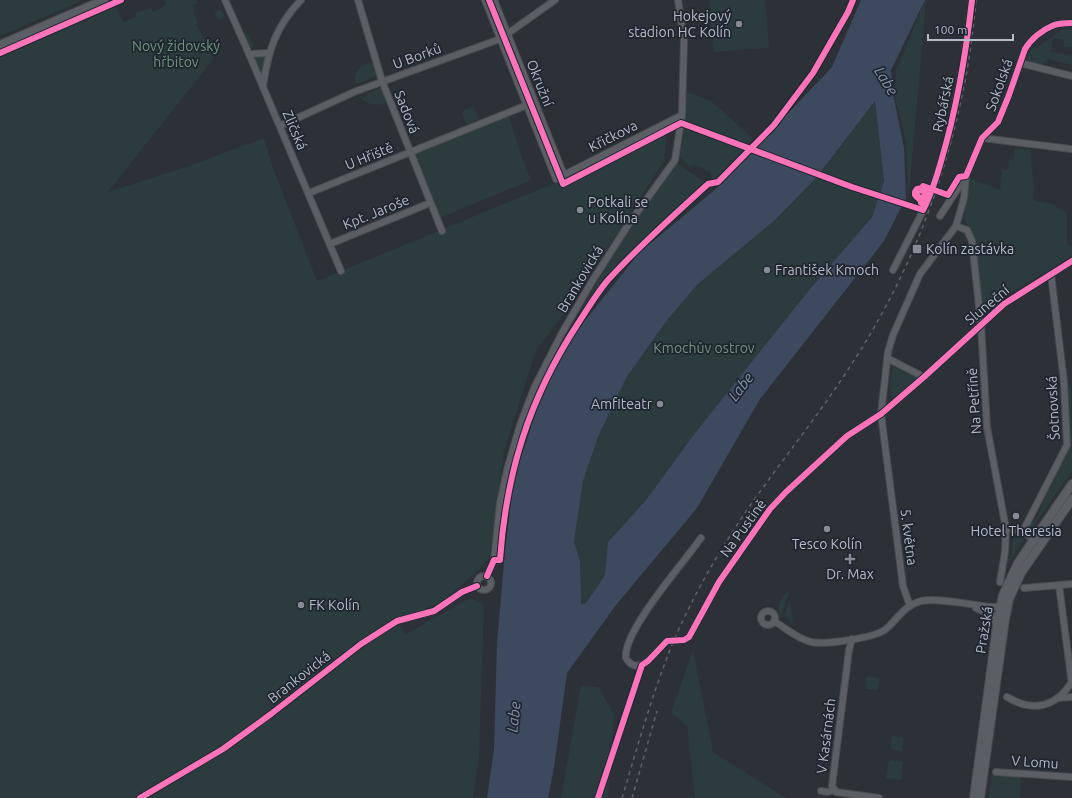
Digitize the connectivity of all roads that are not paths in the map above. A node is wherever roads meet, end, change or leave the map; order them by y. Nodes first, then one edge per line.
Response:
1 (104, 0) edge
2 (224, 0) edge
3 (301, 0) edge
4 (358, 0) edge
5 (485, 0) edge
6 (494, 0) edge
7 (555, 0) edge
8 (678, 0) edge
9 (972, 0) edge
10 (1072, 23) edge
11 (507, 34) junction
12 (500, 39) junction
13 (0, 45) edge
14 (268, 53) junction
15 (250, 54) junction
16 (1020, 62) junction
17 (1072, 76) edge
18 (382, 81) junction
19 (263, 86) junction
20 (527, 106) junction
21 (682, 115) junction
22 (280, 126) junction
23 (982, 138) junction
24 (1072, 148) edge
25 (410, 153) junction
26 (564, 175) junction
27 (966, 176) junction
28 (556, 179) joint
29 (309, 194) junction
30 (430, 203) junction
31 (940, 216) dead end
32 (956, 226) junction
33 (442, 231) dead end
34 (330, 244) junction
35 (1072, 260) edge
36 (893, 270) dead end
37 (341, 271) dead end
38 (1051, 274) junction
39 (981, 325) junction
40 (887, 358) junction
41 (924, 377) junction
42 (1064, 382) junction
43 (1072, 383) edge
44 (881, 414) junction
45 (1072, 484) edge
46 (1072, 499) edge
47 (1006, 529) junction
48 (1023, 531) junction
49 (702, 538) dead end
50 (1034, 540) junction
51 (487, 576) junction
52 (1000, 582) dead end
53 (1072, 584) edge
54 (1059, 585) junction
55 (477, 586) junction
56 (1024, 588) dead end
57 (1009, 599) junction
58 (965, 604) junction
59 (910, 606) junction
60 (1000, 606) junction
61 (1005, 619) junction
62 (774, 621) dead end
63 (997, 626) junction
64 (852, 639) junction
65 (1071, 684) edge
66 (1007, 697) dead end
67 (1072, 697) edge
68 (1059, 698) junction
69 (996, 772) dead end
70 (1072, 776) edge
71 (834, 790) junction
72 (821, 791) dead end
73 (140, 798) edge
74 (879, 798) edge
75 (974, 798) edge
76 (980, 798) edge

1 - 13 street
2 - 15 street, Zličská
3 - 14 street
4 - 18 street, Sadová
5 - 12 street, Okružní
6 - 11 street, Okružní
7 - 11 street, U Borků
8 - 21 street, Brankovická
9 - 36 street, Rybářská
10 - 16 street, Sokolská
11 - 12 street, U Borků
11 - 26 street, Okružní
12 - 18 street, U Borků
12 - 20 street, Okružní
14 - 15 street
14 - 19 street
15 - 19 street, Zličská
16 - 17 street
16 - 23 street, Sokolská
18 - 22 street, U Borků
18 - 25 street, Sadová
19 - 22 street, Zličská
20 - 25 street, U Hřiště
20 - 28 street, Okružní
21 - 26 street, Křičkova
21 - 51 street, Brankovická
22 - 29 street, Zličská
23 - 24 street
23 - 27 street, Sokolská
25 - 29 street, U Hřiště
25 - 30 street, Sadová
26 - 28 street, Křičkova
27 - 31 street, Sokolská
27 - 32 street
29 - 34 street, Zličská
30 - 33 street, Sadová
30 - 34 street, Kpt. Jaroše
32 - 39 street, Na Petříně
32 - 40 street, 5. května
34 - 37 street, Zličská
35 - 38 street, Sluneční
38 - 39 street, Sluneční
38 - 42 street, Šotnovská
39 - 41 street, Sluneční
39 - 47 street, Na Petříně
40 - 41 street
40 - 44 street, 5. května
41 - 44 street, Sluneční
42 - 43 street
42 - 48 street, Šotnovská
44 - 49 street, Na Pustině
44 - 59 street, 5. května
45 - 50 street, Pražská
46 - 57 street, Pražská
47 - 48 street
47 - 52 street, Na Petříně
48 - 50 street
50 - 60 street, Pražská
51 - 55 street, Brankovická
51 - 55 street, Brankovická
53 - 54 street
54 - 56 street
54 - 65 street
55 - 73 street, Brankovická
57 - 60 street
57 - 61 street, Pražská
58 - 59 street
58 - 60 street
58 - 63 street
59 - 64 street
60 - 61 street
60 - 63 street, Pražská
61 - 76 street, Pražská
62 - 64 street
63 - 75 street, Pražská
64 - 71 street, V Kasárnách
65 - 68 street
66 - 68 street
67 - 68 street
69 - 70 street, V Lomu
71 - 72 street
71 - 74 street, V Kasárnách

